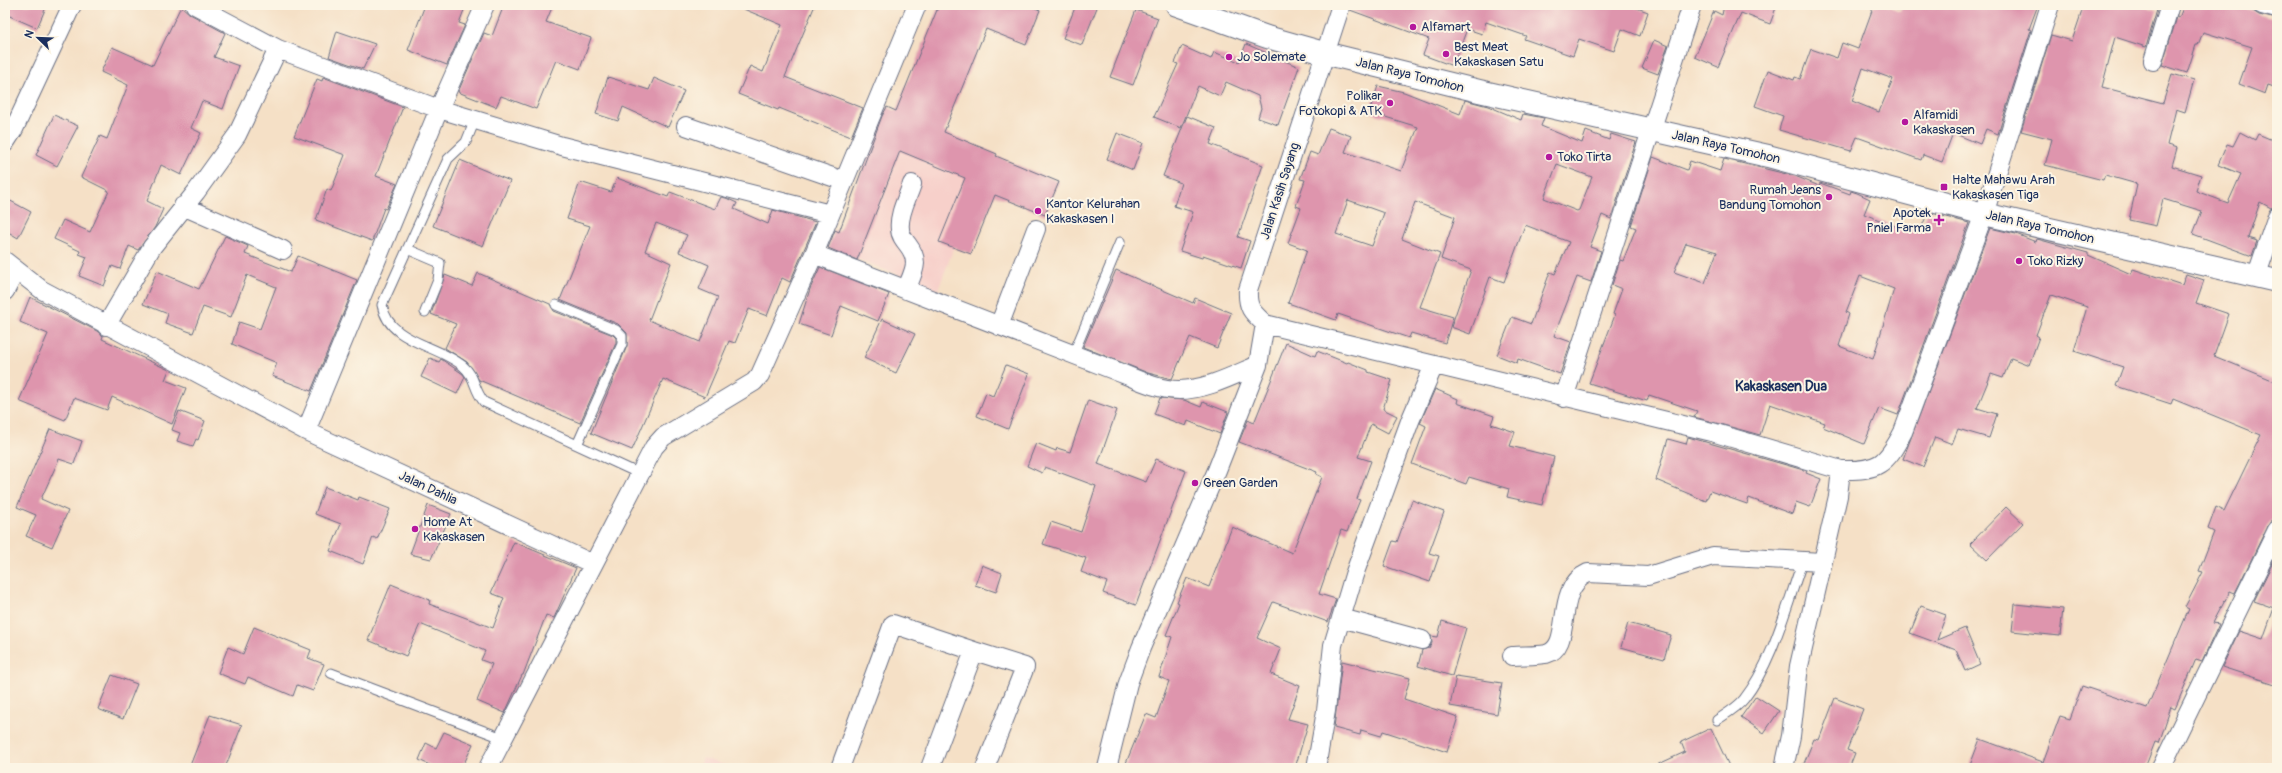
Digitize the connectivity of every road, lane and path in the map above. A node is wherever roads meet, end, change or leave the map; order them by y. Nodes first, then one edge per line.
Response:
1 (72, 5) edge
2 (484, 5) edge
3 (917, 5) edge
4 (1177, 5) edge
5 (1342, 5) edge
6 (1692, 5) edge
7 (2050, 5) edge
8 (2170, 5) edge
9 (2262, 5) edge
10 (205, 7) edge
11 (2277, 9) edge
12 (278, 49) junction
13 (1324, 53) junction
14 (2153, 61) dead end
15 (439, 109) junction
16 (475, 120) junction
17 (686, 126) dead end
18 (1651, 130) junction
19 (5, 143) edge
20 (844, 181) junction
21 (912, 184) dead end
22 (183, 206) junction
23 (830, 214) junction
24 (1984, 214) junction
25 (2277, 216) edge
26 (1036, 229) dead end
27 (1120, 242) dead end
28 (407, 249) junction
29 (283, 250) dead end
30 (814, 254) junction
31 (11, 265) edge
32 (2256, 277) junction
33 (2277, 281) edge
34 (906, 290) junction
35 (5, 291) edge
36 (556, 304) dead end
37 (425, 312) dead end
38 (1265, 324) junction
39 (106, 326) junction
40 (999, 326) junction
41 (1073, 355) junction
42 (1258, 365) junction
43 (1434, 365) junction
44 (1564, 398) junction
45 (306, 431) junction
46 (578, 445) junction
47 (1841, 470) junction
48 (640, 474) junction
49 (2277, 530) edge
50 (1802, 560) junction
51 (1822, 562) junction
52 (593, 564) junction
53 (1341, 618) junction
54 (1422, 640) dead end
55 (974, 651) junction
56 (1512, 656) dead end
57 (331, 672) dead end
58 (1717, 720) dead end
59 (504, 739) junction
60 (488, 768) edge
61 (840, 768) edge
62 (930, 768) edge
63 (985, 768) edge
64 (1107, 768) edge
65 (1316, 768) edge
66 (1784, 768) edge
67 (2161, 768) edge

1 - 19 street
2 - 15 street
3 - 20 street
4 - 13 highway, Jalan Raya Tomohon
5 - 13 street, Jalan Kasih Sayang
6 - 18 street
7 - 24 street
8 - 14 street
9 - 11 street
10 - 12 street
12 - 15 street
12 - 22 street
13 - 18 highway, Jalan Raya Tomohon
13 - 38 street, Jalan Kasih Sayang
15 - 16 street
15 - 45 street
16 - 23 street
16 - 28 lane
17 - 20 street
18 - 24 highway, Jalan Raya Tomohon
18 - 44 street
20 - 23 street
21 - 34 street
22 - 29 street
22 - 39 street
23 - 30 street
24 - 32 highway, Jalan Raya Tomohon
24 - 47 street
25 - 32 street
26 - 40 street
27 - 41 lane
28 - 37 lane
28 - 46 lane
30 - 34 street
30 - 48 street
31 - 35 street
31 - 39 street, Jalan Dahlia
32 - 33 highway, Jalan Raya Tomohon
34 - 40 street
36 - 46 lane
38 - 42 street
38 - 43 street
39 - 45 street, Jalan Dahlia
40 - 41 street
41 - 42 street
42 - 64 street
43 - 44 street
43 - 53 street
44 - 47 street
45 - 52 street, Jalan Dahlia
46 - 48 lane
47 - 51 street
48 - 52 street
49 - 67 street
50 - 51 street
50 - 56 street
50 - 58 lane
51 - 66 street
52 - 59 street
53 - 54 street
53 - 65 street
55 - 61 street
55 - 62 street
55 - 63 street
57 - 59 lane
59 - 60 street

